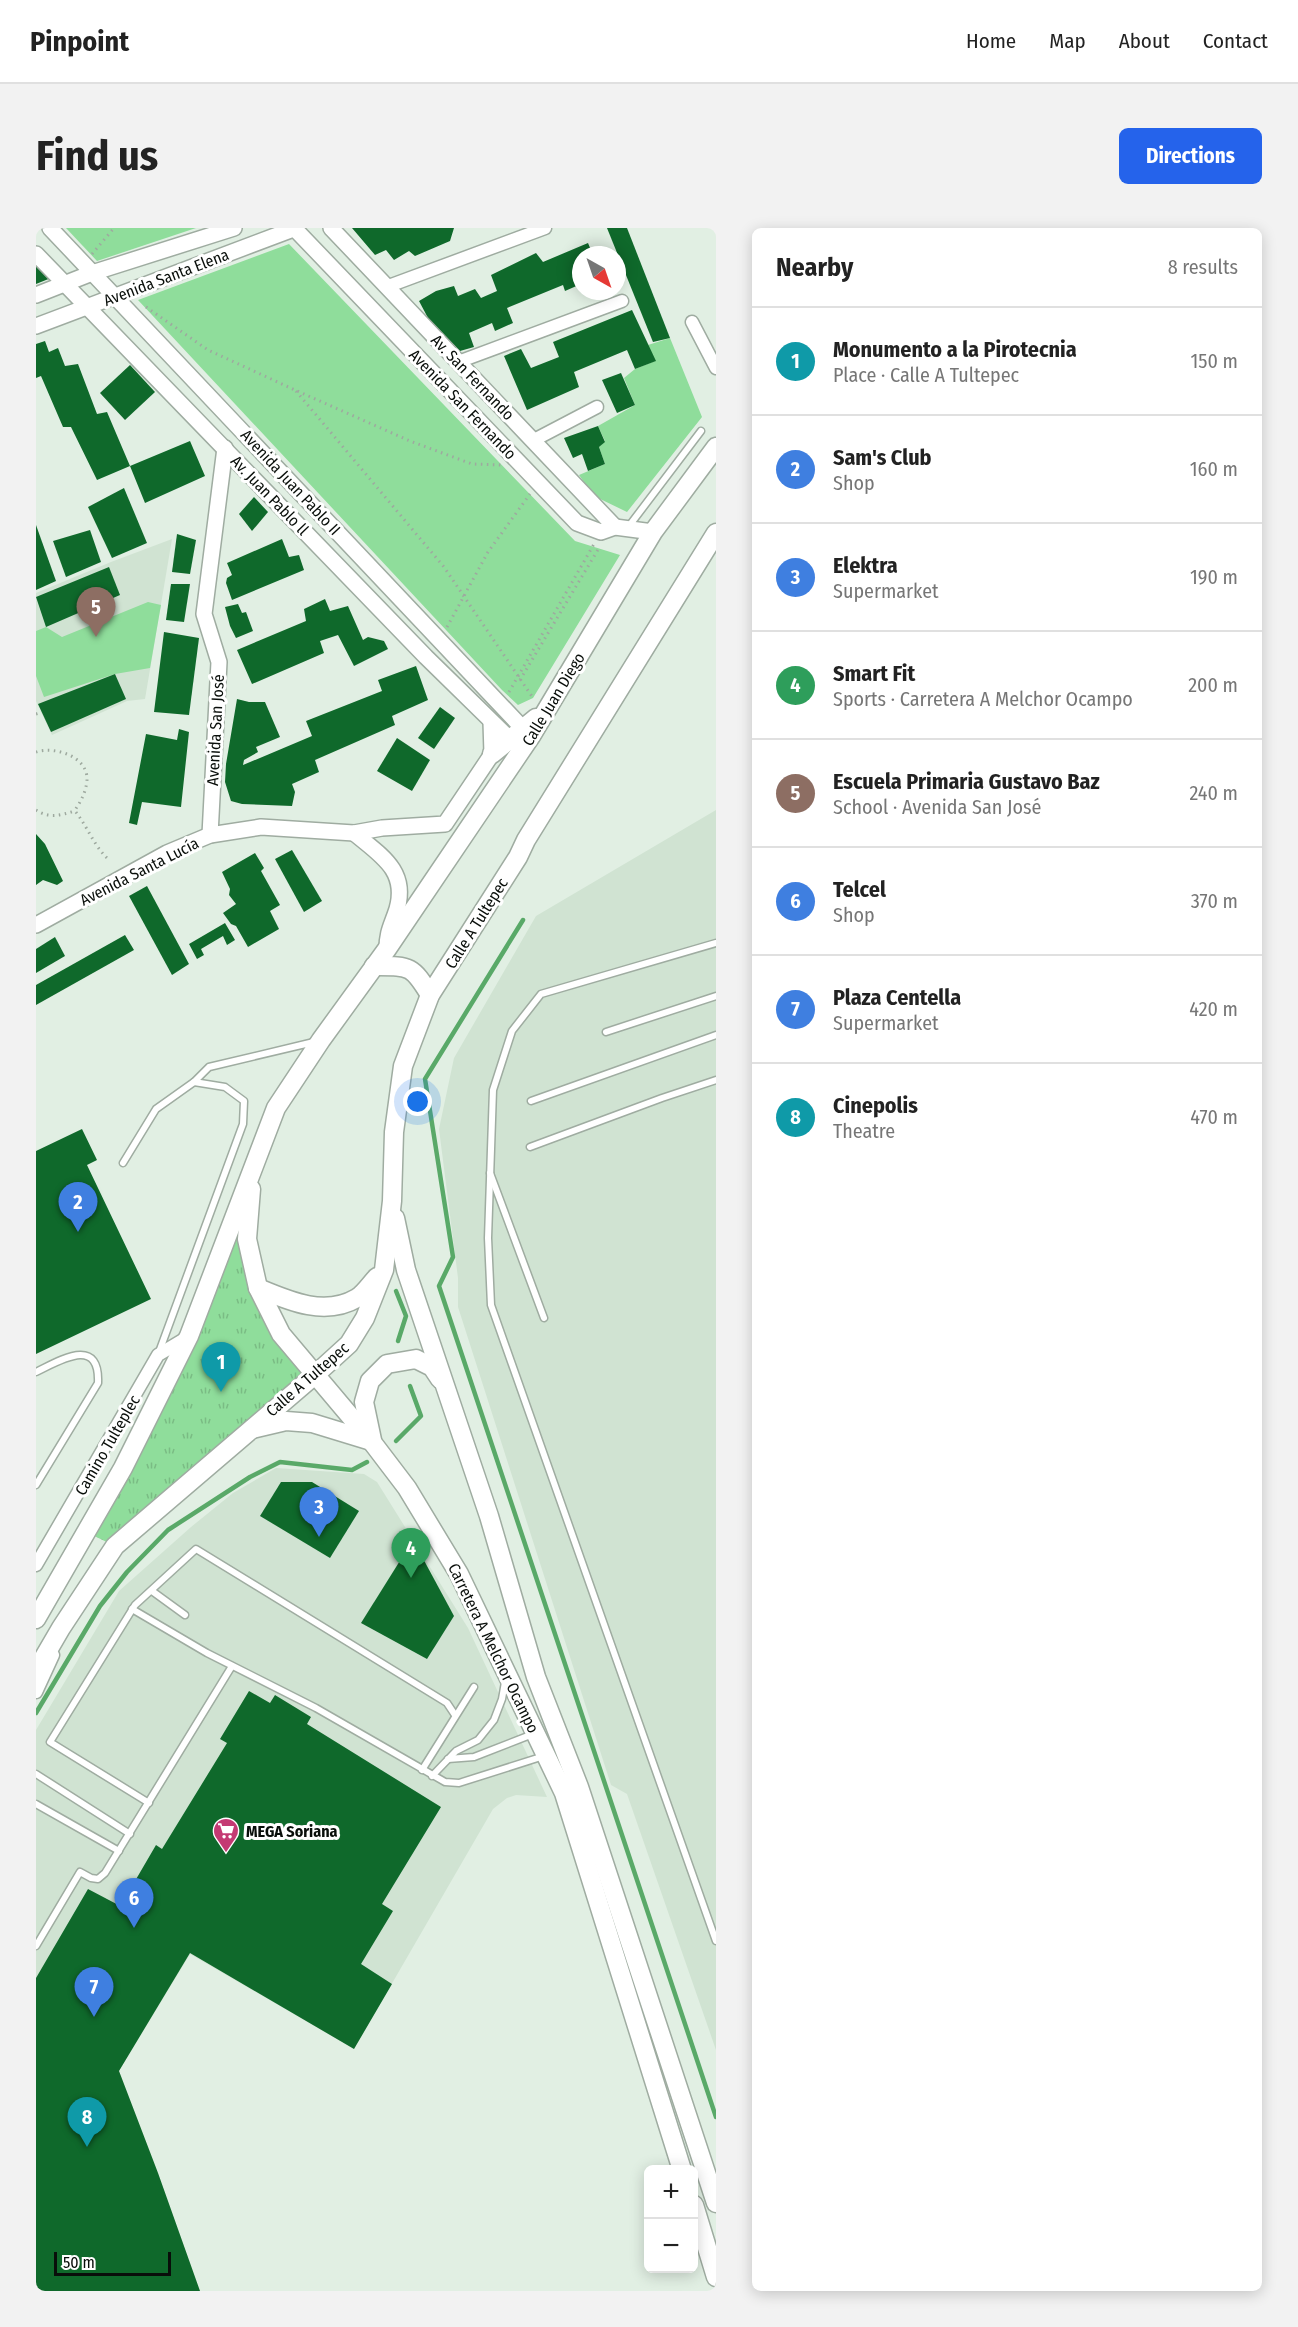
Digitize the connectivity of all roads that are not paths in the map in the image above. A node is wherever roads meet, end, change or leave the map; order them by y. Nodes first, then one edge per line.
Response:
1 (50, 228) edge
2 (234, 228) edge
3 (295, 228) edge
4 (331, 228) edge
5 (545, 228) edge
6 (36, 254) edge
7 (95, 267) junction
8 (65, 284) junction
9 (386, 287) junction
10 (36, 295) edge
11 (115, 297) junction
12 (622, 301) dead end
13 (87, 307) junction
14 (692, 322) dead end
15 (36, 326) edge
16 (458, 362) junction
17 (716, 368) edge
18 (597, 407) dead end
19 (701, 431) dead end
20 (534, 440) junction
21 (716, 447) edge
22 (225, 448) junction
23 (710, 465) edge
24 (615, 529) junction
25 (653, 532) junction
26 (716, 533) edge
27 (491, 722) junction
28 (518, 738) junction
29 (492, 754) junction
30 (354, 833) junction
31 (210, 835) junction
32 (36, 925) edge
33 (716, 943) edge
34 (387, 950) junction
35 (374, 966) junction
36 (430, 995) junction
37 (716, 996) edge
38 (606, 1032) dead end
39 (716, 1035) edge
40 (321, 1040) junction
41 (716, 1080) edge
42 (194, 1083) junction
43 (531, 1101) dead end
44 (530, 1147) dead end
45 (123, 1163) dead end
46 (253, 1166) junction
47 (489, 1169) junction
48 (392, 1201) junction
49 (384, 1270) junction
50 (258, 1288) junction
51 (544, 1318) dead end
52 (189, 1336) junction
53 (158, 1355) junction
54 (36, 1372) edge
55 (316, 1374) junction
56 (447, 1392) junction
57 (248, 1430) junction
58 (372, 1442) junction
59 (36, 1485) edge
60 (48, 1545) junction
61 (36, 1552) edge
62 (36, 1565) edge
63 (152, 1591) junction
64 (132, 1609) junction
65 (69, 1615) junction
66 (185, 1615) dead end
67 (36, 1619) edge
68 (232, 1666) junction
69 (36, 1671) edge
70 (507, 1672) junction
71 (474, 1687) dead end
72 (36, 1692) edge
73 (455, 1715) junction
74 (536, 1733) junction
75 (478, 1740) junction
76 (488, 1751) junction
77 (548, 1755) junction
78 (448, 1759) junction
79 (422, 1770) junction
80 (36, 1774) edge
81 (432, 1776) junction
82 (149, 1803) junction
83 (36, 1804) edge
84 (130, 1834) junction
85 (119, 1851) junction
86 (38, 1938) edge
87 (716, 1941) edge
88 (36, 1946) edge
89 (681, 2165) edge
90 (716, 2203) edge
91 (697, 2219) edge
92 (716, 2277) edge

1 - 7 street, Avenida Juan Pablo II
2 - 7 street, Avenida Santa Elena
3 - 11 street, Avenida Santa Elena
3 - 24 street, Avenida San Fernando
4 - 9 street, Av. San Fernando
5 - 9 street
6 - 8 street, Av. Juan Pablo ll
7 - 8 street, Avenida Santa Elena
7 - 11 street, Avenida Juan Pablo II
8 - 10 street, Avenida Santa Elena
8 - 13 street, Av. Juan Pablo ll
9 - 16 street, Av. San Fernando
11 - 13 street, Avenida Santa Elena
11 - 28 street, Avenida Juan Pablo II
12 - 16 street
13 - 15 street, Avenida Santa Elena
13 - 22 street, Av. Juan Pablo ll
14 - 17 street
16 - 20 street, Av. San Fernando
18 - 20 street
19 - 24 lane
20 - 24 street, Av. San Fernando
21 - 23 main road, Calle Juan Diego
22 - 27 street, Av. Juan Pablo ll
22 - 31 street, Avenida San José
23 - 25 main road, Calle Juan Diego
24 - 25 street, Avenida San Fernando
25 - 28 main road, Calle Juan Diego
26 - 36 main road, Calle A Tultepec
27 - 28 street, Av. Juan Pablo ll
27 - 29 street
28 - 29 main road
28 - 34 main road, Calle Juan Diego
29 - 30 street, Avenida Santa Lucía
30 - 31 street, Avenida Santa Lucía
30 - 34 street
31 - 32 street, Avenida Santa Lucía
33 - 47 lane
34 - 35 main road
35 - 36 main road
35 - 40 main road
36 - 48 main road, Calle A Tultepec
37 - 38 lane
39 - 43 lane
40 - 42 lane
40 - 46 main road
41 - 44 lane
42 - 45 lane
42 - 53 lane
46 - 50 main road, Carretera A Melchor Ocampo
46 - 52 main road
47 - 51 lane
47 - 87 lane
48 - 49 main road, Calle A Tultepec
48 - 56 main road, Carretera A Melchor Ocampo
49 - 50 main road
49 - 55 main road, Calle A Tultepec
50 - 55 main road, Carretera A Melchor Ocampo
52 - 53 street, Camino Tulteplec
52 - 67 main road
53 - 60 street, Camino Tulteplec
54 - 59 lane
55 - 57 main road, Calle A Tultepec
55 - 58 main road, Carretera A Melchor Ocampo
56 - 58 main road
56 - 90 main road, Carretera A Melchor Ocampo
57 - 58 main road
57 - 65 main road, Calle A Tultepec
58 - 70 main road, Carretera A Melchor Ocampo
60 - 61 lane
60 - 62 street, Camino Tulteplec
63 - 64 lane
63 - 66 lane
63 - 73 lane
64 - 68 lane
64 - 82 lane
65 - 69 main road, Calle A Tultepec
65 - 72 street
68 - 79 lane
68 - 82 lane
70 - 74 main road, Carretera A Melchor Ocampo
70 - 75 lane
71 - 73 lane
73 - 79 lane
74 - 76 lane
74 - 77 main road, Carretera A Melchor Ocampo
75 - 76 lane
75 - 78 lane
76 - 78 lane
77 - 81 lane
77 - 89 main road, Carretera A Melchor Ocampo
78 - 81 lane
79 - 81 lane
80 - 84 lane
82 - 84 lane
83 - 85 lane
84 - 85 lane
85 - 86 lane
86 - 88 lane
91 - 92 main road

